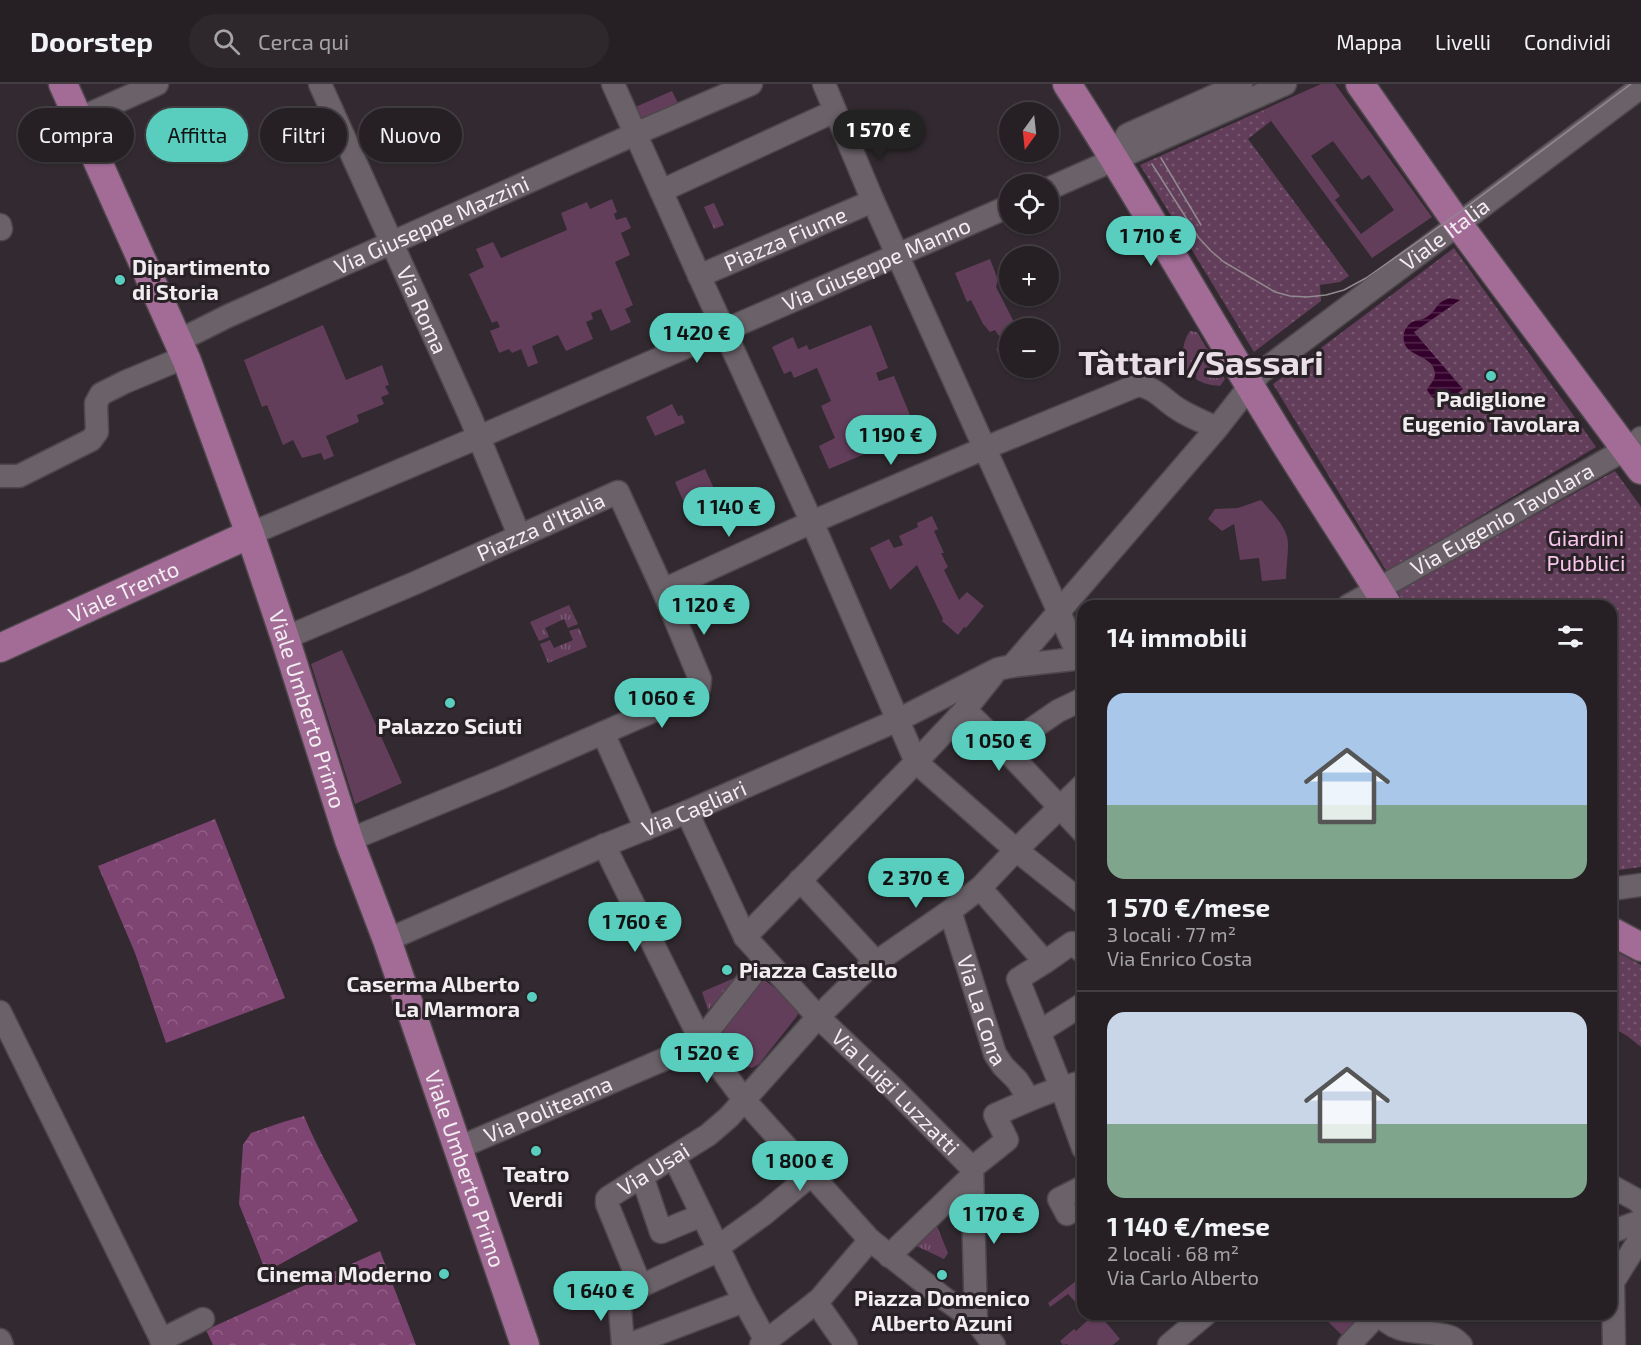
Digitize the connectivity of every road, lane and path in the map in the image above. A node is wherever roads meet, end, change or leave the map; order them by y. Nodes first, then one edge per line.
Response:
1 (63, 84) edge
2 (157, 84) edge
3 (320, 84) edge
4 (613, 84) edge
5 (751, 84) edge
6 (824, 84) edge
7 (1067, 84) edge
8 (1241, 84) edge
9 (1285, 84) edge
10 (1360, 84) edge
11 (1641, 87) edge
12 (73, 108) edge
13 (103, 108) edge
14 (835, 111) junction
15 (635, 134) junction
16 (1116, 160) junction
17 (97, 162) edge
18 (1059, 184) edge
19 (661, 190) junction
20 (873, 201) junction
21 (999, 211) edge
22 (1458, 224) junction
23 (392, 244) junction
24 (898, 254) junction
25 (699, 276) junction
26 (724, 331) junction
27 (182, 349) junction
28 (1251, 386) junction
29 (1266, 413) junction
30 (1217, 428) junction
31 (479, 437) junction
32 (985, 448) junction
33 (1636, 452) edge
34 (0, 476) edge
35 (812, 522) junction
36 (249, 534) junction
37 (519, 536) junction
38 (663, 590) junction
39 (1383, 598) edge
40 (1059, 611) junction
41 (285, 638) junction
42 (0, 648) edge
43 (1077, 650) edge
44 (1077, 659) edge
45 (1005, 667) junction
46 (1077, 702) edge
47 (965, 710) junction
48 (898, 720) junction
49 (603, 733) junction
50 (1004, 748) junction
51 (916, 762) junction
52 (1077, 791) edge
53 (1060, 807) junction
54 (687, 812) junction
55 (1077, 825) edge
56 (646, 829) junction
57 (349, 840) junction
58 (604, 845) junction
59 (1016, 850) junction
60 (800, 880) junction
61 (1641, 885) edge
62 (980, 888) junction
63 (1617, 888) edge
64 (1077, 898) edge
65 (950, 911) junction
66 (1617, 934) edge
67 (745, 937) junction
68 (387, 940) junction
69 (1077, 947) edge
70 (1641, 947) edge
71 (875, 961) junction
72 (1045, 962) junction
73 (756, 966) junction
74 (693, 996) dead end
75 (1077, 1008) edge
76 (0, 1012) edge
77 (818, 1017) junction
78 (1039, 1032) junction
79 (706, 1037) junction
80 (1077, 1083) edge
81 (1061, 1087) junction
82 (1029, 1099) junction
83 (745, 1101) junction
84 (1077, 1120) edge
85 (458, 1148) junction
86 (674, 1157) junction
87 (972, 1172) junction
88 (811, 1175) junction
89 (642, 1176) junction
90 (1617, 1189) edge
91 (1077, 1190) edge
92 (1641, 1204) edge
93 (1068, 1214) dead end
94 (702, 1215) junction
95 (1641, 1221) edge
96 (1617, 1230) edge
97 (1641, 1237) edge
98 (718, 1247) junction
99 (882, 1249) junction
100 (1617, 1274) edge
101 (641, 1287) junction
102 (744, 1301) junction
103 (816, 1302) junction
104 (203, 1319) dead end
105 (1195, 1320) edge
106 (1373, 1320) edge
107 (1384, 1320) edge
108 (1613, 1320) edge
109 (976, 1321) junction
110 (0, 1340) edge
111 (163, 1342) edge
112 (764, 1343) edge
113 (2, 1345) edge
114 (525, 1345) edge
115 (623, 1345) edge
116 (628, 1345) edge
117 (846, 1345) edge
118 (994, 1345) edge
119 (1169, 1345) edge
120 (1349, 1345) edge
121 (1461, 1345) edge
122 (1614, 1345) edge

1 - 12 main road, Viale Umberto Primo
2 - 13 street
3 - 23 street, Via Roma
4 - 15 street
5 - 15 street, Via Giuseppe Mazzini
6 - 14 street
7 - 16 main road
8 - 16 street
9 - 16 street
10 - 22 main road
11 - 22 street, Viale Italia
14 - 19 street
14 - 20 street
15 - 19 street
15 - 23 street, Via Giuseppe Mazzini
16 - 18 street
16 - 28 main road
17 - 27 main road, Viale Umberto Primo
19 - 25 street
20 - 24 street
20 - 25 street, Piazza Fiume
21 - 24 street, Via Giuseppe Manno
22 - 28 street, Viale Italia
22 - 33 main road
23 - 27 street, Via Giuseppe Mazzini
23 - 31 street, Via Roma
24 - 26 street, Via Giuseppe Manno
24 - 32 street
25 - 26 street
26 - 31 street, Via Giuseppe Manno
26 - 35 street
27 - 34 street, Via Giuseppe Mazzini
27 - 36 main road, Viale Umberto Primo
28 - 29 main road
28 - 30 street, Viale Italia
29 - 30 street
29 - 39 main road
30 - 32 street
30 - 40 street, Viale Italia
31 - 36 street, Via Giuseppe Manno
31 - 37 street, Via Roma
32 - 35 street
32 - 40 street
33 - 39 street, Via Eugenio Tavolara
35 - 38 street
35 - 48 street
36 - 41 main road, Viale Umberto Primo
36 - 42 main road, Viale Trento
37 - 38 street, Piazza d'Italia
37 - 41 street, Piazza d'Italia
38 - 49 street, Piazza d'Italia
40 - 43 street
40 - 45 street, Viale Italia
41 - 57 main road, Viale Umberto Primo
44 - 45 street
45 - 47 street, Viale Italia
45 - 48 street, Via Cagliari
46 - 50 street
47 - 50 street
47 - 51 street, Viale Italia
48 - 51 street
48 - 54 street, Via Cagliari
49 - 56 street
49 - 57 street, Piazza d'Italia
50 - 53 street
51 - 59 street
51 - 60 street, Viale Italia
52 - 53 street
53 - 55 street
53 - 59 street
54 - 56 street, Via Cagliari
54 - 67 street
56 - 58 street, Via Cagliari
57 - 68 main road, Viale Umberto Primo
58 - 68 street, Via Cagliari
58 - 79 street
59 - 62 street
59 - 64 street
60 - 67 street, Viale Italia
60 - 71 street
61 - 63 street
62 - 65 street
62 - 72 street
65 - 71 street
65 - 82 street, Via La Cona
66 - 70 main road
67 - 73 street
68 - 85 main road, Viale Umberto Primo
69 - 72 street
71 - 77 street
72 - 78 street
73 - 77 street
73 - 79 street
74 - 79 street
75 - 78 street
76 - 111 street
77 - 83 street
77 - 87 street, Via Luigi Luzzatti
78 - 81 street
79 - 83 street
79 - 85 street, Via Politeama
80 - 81 street
81 - 82 street
81 - 84 street
82 - 87 street
83 - 86 street, Via Usai
83 - 88 street
85 - 114 main road, Viale Umberto Primo
86 - 89 street, Via Usai
86 - 94 street
87 - 99 street
87 - 109 street
88 - 98 street
88 - 99 street
89 - 94 street
89 - 101 street, Via Usai
90 - 92 street
91 - 93 street
94 - 98 street
95 - 96 street
97 - 100 street
98 - 101 street
98 - 102 street
99 - 103 street
99 - 109 street
101 - 115 street
102 - 112 street
102 - 116 street
103 - 112 street
103 - 117 street
104 - 111 street
105 - 119 street
106 - 120 street
107 - 121 street
108 - 122 street
109 - 118 street
110 - 113 street

